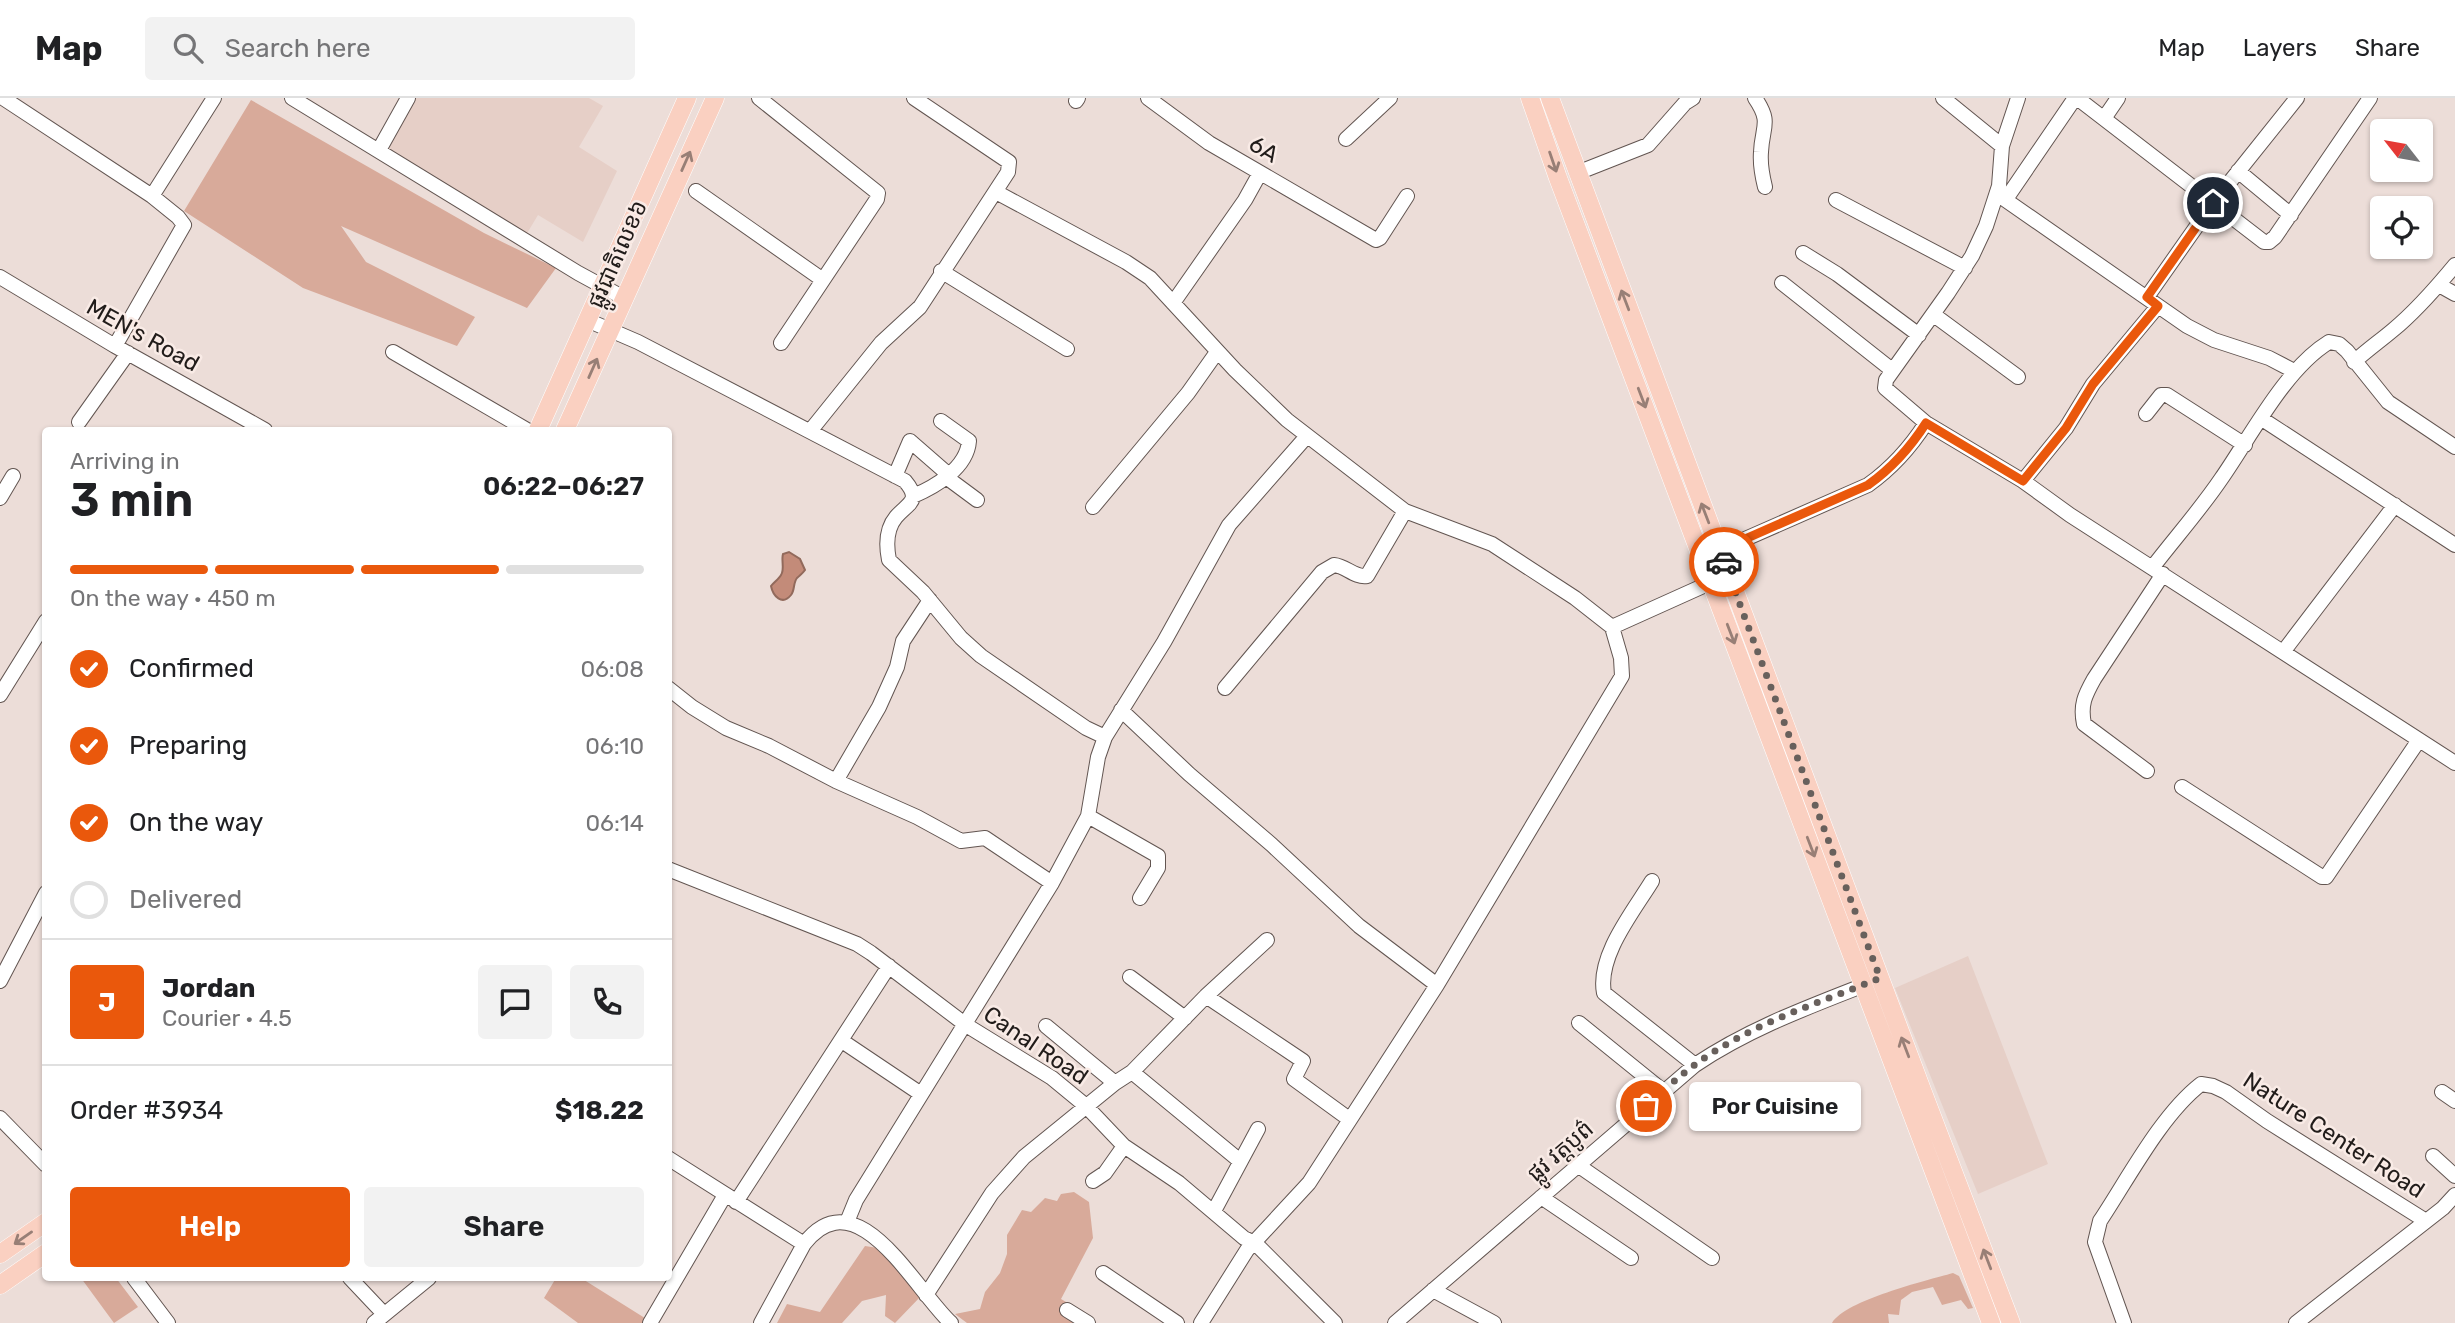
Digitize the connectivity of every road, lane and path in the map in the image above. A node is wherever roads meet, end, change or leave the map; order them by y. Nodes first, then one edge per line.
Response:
1 (3, 98) edge
2 (214, 98) edge
3 (292, 98) edge
4 (408, 98) edge
5 (687, 98) edge
6 (715, 98) edge
7 (759, 98) edge
8 (915, 98) edge
9 (1148, 98) edge
10 (1390, 98) edge
11 (1530, 98) edge
12 (1550, 98) edge
13 (1693, 98) edge
14 (1755, 98) edge
15 (1943, 98) edge
16 (2018, 98) edge
17 (2076, 98) edge
18 (2118, 98) edge
19 (2297, 98) edge
20 (2370, 98) edge
21 (2105, 117) junction
22 (1346, 139) dead end
23 (2002, 146) junction
24 (379, 150) junction
25 (2238, 171) junction
26 (1260, 173) junction
27 (1577, 173) junction
28 (1765, 187) dead end
29 (696, 191) dead end
30 (996, 192) junction
31 (152, 196) junction
32 (1407, 196) dead end
33 (2001, 196) junction
34 (1836, 200) dead end
35 (2213, 203) junction
36 (2291, 215) junction
37 (1803, 253) dead end
38 (2455, 265) edge
39 (1965, 268) junction
40 (942, 271) junction
41 (0, 277) edge
42 (823, 280) junction
43 (1782, 283) dead end
44 (2439, 285) junction
45 (602, 287) junction
46 (2455, 294) edge
47 (625, 298) junction
48 (2153, 301) junction
49 (1173, 303) junction
50 (1934, 315) junction
51 (587, 320) junction
52 (611, 328) junction
53 (1919, 335) junction
54 (781, 342) dead end
55 (1067, 349) dead end
56 (121, 350) junction
57 (393, 352) dead end
58 (1217, 352) junction
59 (2354, 362) junction
60 (1892, 370) junction
61 (2294, 371) junction
62 (2018, 377) dead end
63 (2146, 414) dead end
64 (2262, 419) junction
65 (941, 421) dead end
66 (79, 422) dead end
67 (1926, 423) junction
68 (260, 427) edge
69 (522, 427) edge
70 (539, 427) edge
71 (566, 427) edge
72 (811, 430) junction
73 (1307, 436) junction
74 (2245, 445) junction
75 (2455, 447) edge
76 (13, 476) dead end
77 (895, 476) junction
78 (947, 476) junction
79 (2023, 481) junction
80 (913, 496) junction
81 (0, 498) edge
82 (977, 500) dead end
83 (2395, 505) junction
84 (1093, 507) dead end
85 (1405, 511) junction
86 (2455, 545) edge
87 (1711, 554) junction
88 (2157, 571) junction
89 (1712, 582) junction
90 (930, 600) junction
91 (42, 627) edge
92 (1612, 627) junction
93 (2283, 652) junction
94 (1225, 688) dead end
95 (672, 691) edge
96 (0, 695) edge
97 (1121, 710) junction
98 (1105, 737) junction
99 (2419, 740) junction
100 (2455, 763) edge
101 (2147, 771) dead end
102 (836, 782) junction
103 (2182, 787) dead end
104 (1088, 816) junction
105 (672, 871) edge
106 (1651, 881) dead end
107 (1052, 883) junction
108 (1140, 898) dead end
109 (42, 901) edge
110 (1267, 940) dead end
111 (889, 966) junction
112 (1130, 977) dead end
113 (0, 981) edge
114 (1872, 982) junction
115 (1437, 985) junction
116 (1206, 996) junction
117 (1185, 1017) junction
118 (1579, 1023) dead end
119 (966, 1024) junction
120 (1046, 1026) dead end
121 (842, 1041) junction
122 (1695, 1065) junction
123 (1132, 1072) junction
124 (1115, 1083) junction
125 (1663, 1091) junction
126 (2442, 1092) dead end
127 (921, 1094) junction
128 (2455, 1101) edge
129 (1086, 1107) junction
130 (0, 1118) edge
131 (1349, 1119) junction
132 (1258, 1129) dead end
133 (1124, 1146) junction
134 (2433, 1156) dead end
135 (42, 1161) edge
136 (672, 1161) edge
137 (1240, 1161) junction
138 (1579, 1166) junction
139 (2455, 1177) edge
140 (1093, 1181) dead end
141 (2455, 1195) edge
142 (1541, 1197) junction
143 (731, 1199) junction
144 (1214, 1211) junction
145 (2426, 1221) junction
146 (847, 1222) junction
147 (42, 1225) edge
148 (1255, 1242) junction
149 (804, 1244) junction
150 (0, 1254) edge
151 (42, 1256) edge
152 (1631, 1258) dead end
153 (1712, 1258) dead end
154 (1103, 1273) dead end
155 (136, 1281) edge
156 (352, 1281) edge
157 (425, 1281) edge
158 (0, 1285) edge
159 (1433, 1290) junction
160 (926, 1295) junction
161 (1067, 1310) dead end
162 (379, 1318) edge
163 (168, 1323) edge
164 (650, 1323) edge
165 (761, 1323) edge
166 (951, 1323) edge
167 (1088, 1323) edge
168 (1177, 1323) edge
169 (1201, 1323) edge
170 (1335, 1323) edge
171 (1395, 1323) edge
172 (1494, 1323) edge
173 (1991, 1323) edge
174 (2011, 1323) edge
175 (2124, 1323) edge
176 (2296, 1323) edge

1 - 31 street
2 - 31 street
3 - 24 street
4 - 24 street
5 - 45 main road, ផ្លូវជាតិលេខ៦
47 -> 6 main road, ផ្លូវជាតិលេខ៦
7 - 42 street
8 - 30 street
9 - 26 street, 6A
10 - 22 street
11 -> 87 main road
12 - 27 main road
13 - 27 street
14 - 28 street
15 - 23 street
16 - 23 street
17 - 21 street
17 - 33 street
18 - 21 street
19 - 25 street
20 - 36 street
21 - 35 street
23 - 33 street
24 - 45 street
25 - 35 street
25 - 36 street
26 - 32 street, 6A
26 - 49 street
87 -> 27 main road
29 - 42 street
30 - 40 street
30 - 49 street
31 - 56 street
33 - 39 street
33 - 48 street
34 - 39 street
35 - 36 street
35 - 48 street
37 - 53 street
38 - 44 street
39 - 50 street
40 - 55 street
40 - 72 street
41 - 56 street, MEN's Road
42 - 54 street
43 - 60 street
44 - 46 street
44 - 59 street
45 - 47 street
45 - 51 main road, ផ្លូវជាតិលេខ៦
47 - 52 main road, ផ្លូវជាតិលេខ៦
48 - 61 street
48 - 79 street
49 - 58 street
50 - 53 street
50 - 62 street
51 - 52 street
51 - 70 main road, ផ្លូវជាតិលេខ៦
71 -> 52 main road, ផ្លូវជាតិលេខ៦
52 - 72 street
53 - 60 street
56 - 66 street
56 - 68 street, MEN's Road
57 - 69 street
58 - 73 street
58 - 84 street
59 - 61 street
59 - 75 street
60 - 67 street
61 - 64 street
63 - 74 street
64 - 74 street
64 - 83 street
65 - 78 street
67 - 79 street
67 - 87 street
72 - 77 street
73 - 85 street
73 - 97 street
74 - 88 street
76 - 81 street
77 - 78 street
77 - 80 street
78 - 80 street
78 - 82 street
79 - 88 street
80 - 90 street
83 - 86 street
83 - 93 street
85 - 92 street
85 - 94 street
87 - 89 main road
87 - 114 main road
88 - 93 street
88 - 101 street
89 - 92 street
89 -> 114 main road
90 - 98 street
90 - 102 street
91 - 96 street
92 - 115 street
93 - 99 street
95 - 102 street
97 - 98 street
97 - 115 street
98 - 104 street
99 - 100 street
99 - 103 street
102 - 107 street
104 - 107 street
104 - 108 street
105 - 111 street, Canal Road
106 - 122 street
107 - 119 street
109 - 113 street
110 - 116 street
111 - 119 street, Canal Road
111 - 121 street
112 - 117 street
114 - 122 street, ផ្លូវ វត្តបូព៌
114 - 173 main road
174 -> 114 main road
115 - 131 street
116 - 117 street
116 - 131 street
117 - 123 street
118 - 125 street
119 - 127 street
119 - 129 street, Canal Road
120 - 124 street
121 - 127 street
121 - 143 street
122 - 125 street, ផ្លូវ វត្តបូព៌
123 - 124 street
123 - 137 street
124 - 129 street
125 - 138 street, ផ្លូវ វត្តបូព៌
126 - 128 street
127 - 146 street
129 - 133 street, Canal Road
129 - 160 street
130 - 135 street
131 - 148 street
132 - 137 street
133 - 140 street
133 - 144 street, Canal Road
134 - 139 street
136 - 143 street
137 - 144 street
138 - 142 street, ផ្លូវ វត្តបូព៌
138 - 153 street
141 - 145 street
142 - 152 street
142 - 159 street, ផ្លូវ វត្តបូព៌
143 - 149 street
143 - 164 street
144 - 148 street, Canal Road
145 - 175 street, Nature Center Road
145 - 176 street
146 - 149 street
146 - 160 street
147 -> 150 main road
148 - 169 street
148 - 170 street, Canal Road
149 - 165 street
151 - 158 main road
154 - 168 street
155 - 163 street
156 - 162 street
157 - 162 street
159 - 171 street, ផ្លូវ វត្តបូព៌
159 - 172 street
160 - 166 street
161 - 167 street

